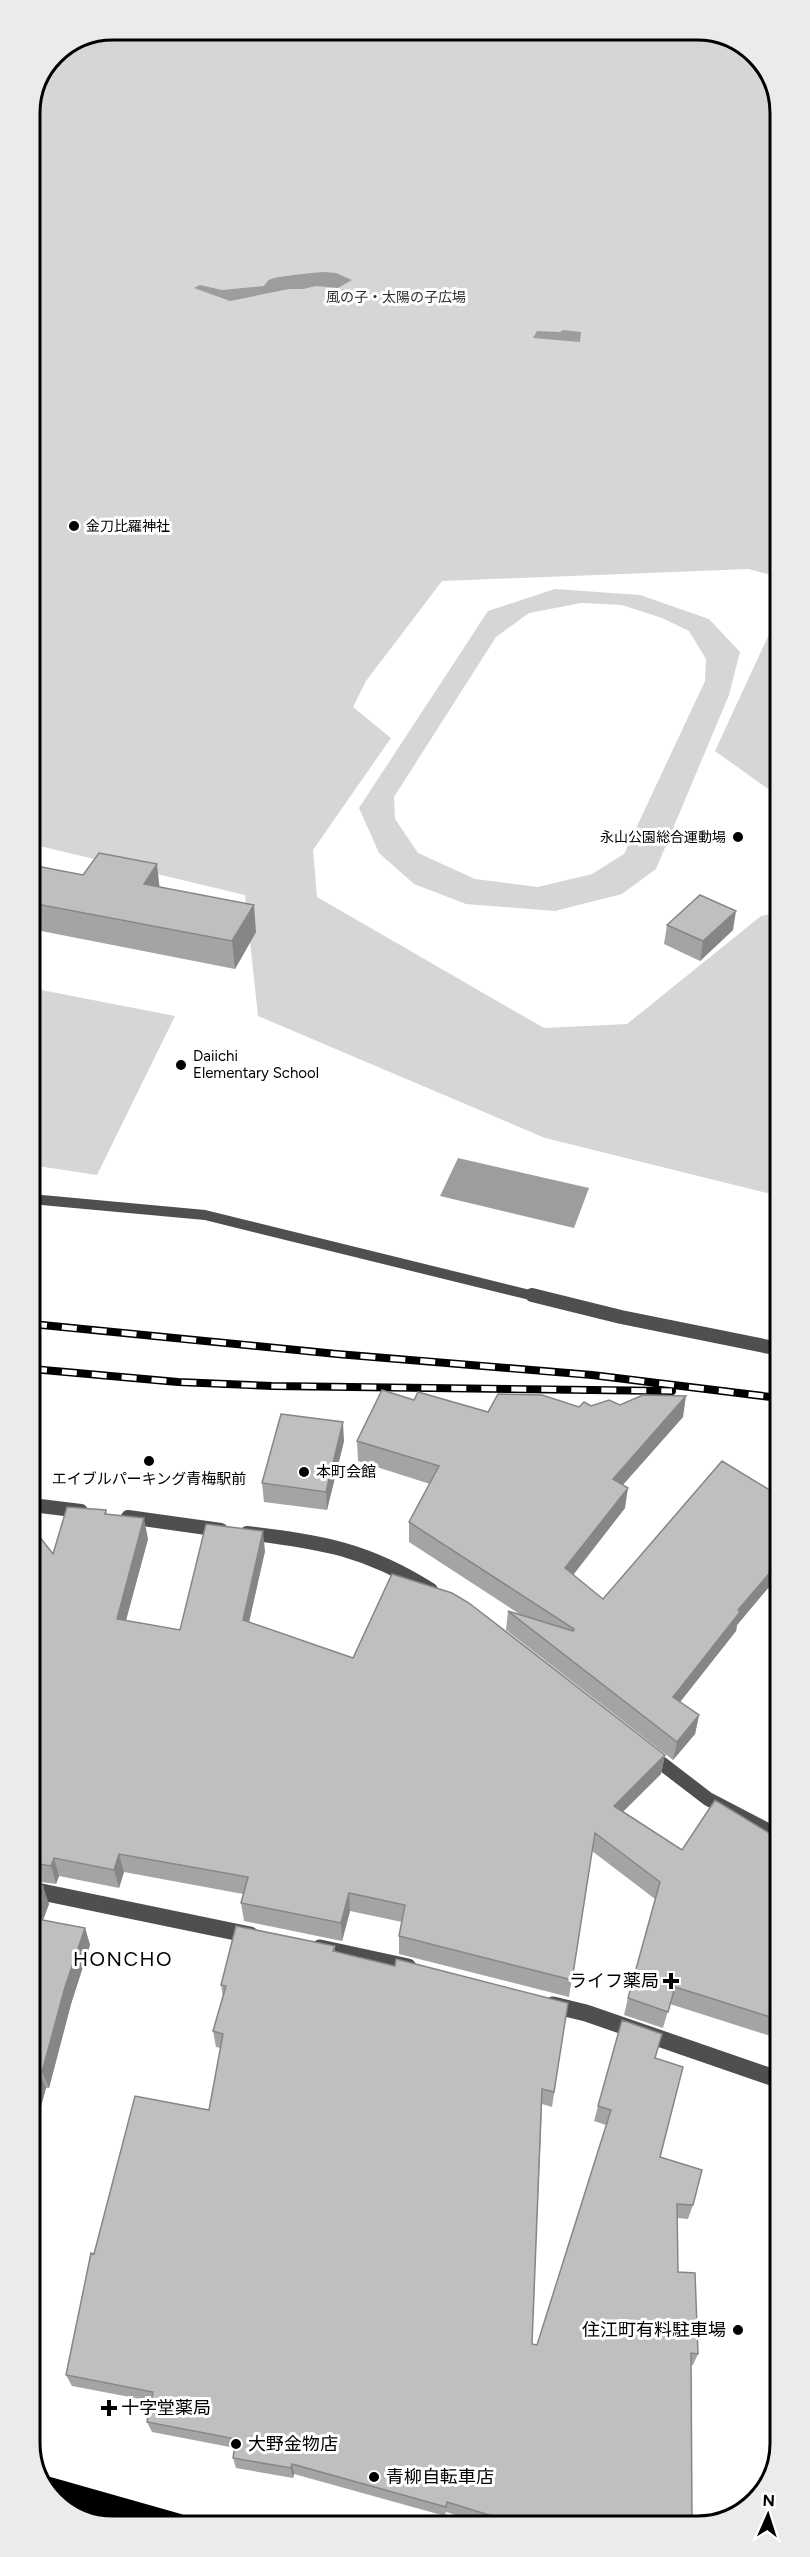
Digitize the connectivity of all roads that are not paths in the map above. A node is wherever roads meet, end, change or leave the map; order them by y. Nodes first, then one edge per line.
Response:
1 (40, 1200) edge
2 (770, 1347) edge
3 (40, 1506) edge
4 (91, 1513) edge
5 (114, 1516) edge
6 (444, 1598) edge
7 (640, 1747) edge
8 (770, 1831) edge
9 (40, 1892) edge
10 (264, 1937) edge
11 (308, 1946) edge
12 (428, 1972) edge
13 (540, 2001) edge
14 (770, 2077) edge
15 (59, 2491) edge
16 (146, 2516) edge

1 - 2 street
3 - 4 street
5 - 6 street
7 - 8 street
9 - 10 street
11 - 12 street
13 - 14 street
15 - 16 main road

